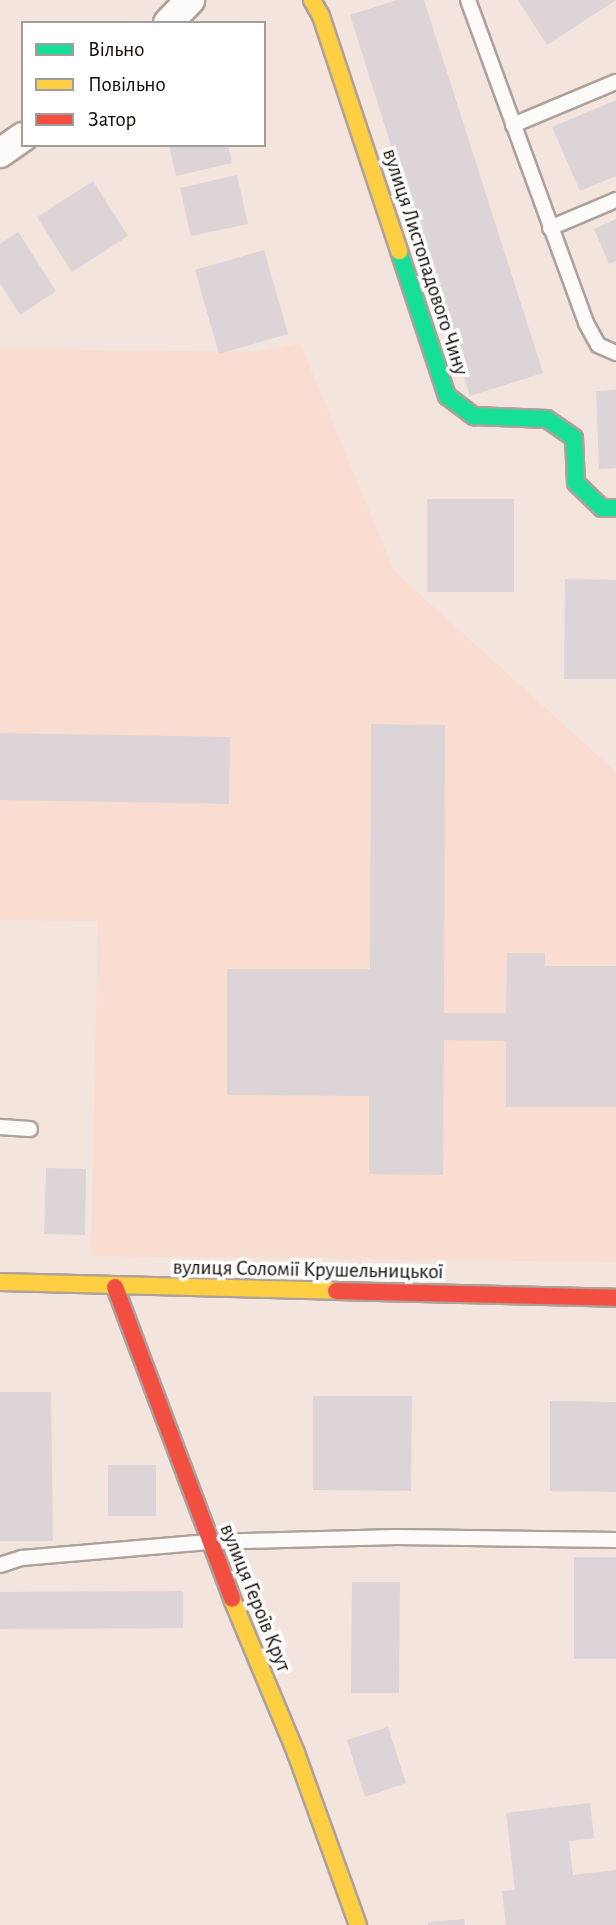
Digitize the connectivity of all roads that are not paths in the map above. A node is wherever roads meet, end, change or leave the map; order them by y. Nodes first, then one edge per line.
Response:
1 (190, 0) edge
2 (312, 0) edge
3 (468, 0) edge
4 (170, 21) edge
5 (616, 82) edge
6 (513, 125) junction
7 (21, 138) edge
8 (0, 153) edge
9 (616, 200) edge
10 (550, 228) junction
11 (616, 353) edge
12 (616, 508) edge
13 (0, 1127) edge
14 (30, 1129) dead end
15 (0, 1282) edge
16 (115, 1287) junction
17 (616, 1298) edge
18 (616, 1540) edge
19 (208, 1542) junction
20 (0, 1564) edge
21 (358, 1925) edge

1 - 4 street
2 - 12 street, вулиця Листопадового Чину
3 - 6 lane
5 - 6 lane
6 - 10 lane
7 - 8 street
9 - 10 lane
10 - 11 lane
13 - 14 lane
15 - 16 street, вулиця Соломії Крушельницької
16 - 17 street, вулиця Соломії Крушельницької
16 - 19 street, вулиця Героїв Крут
18 - 19 lane
19 - 20 lane
19 - 21 street, вулиця Героїв Крут

